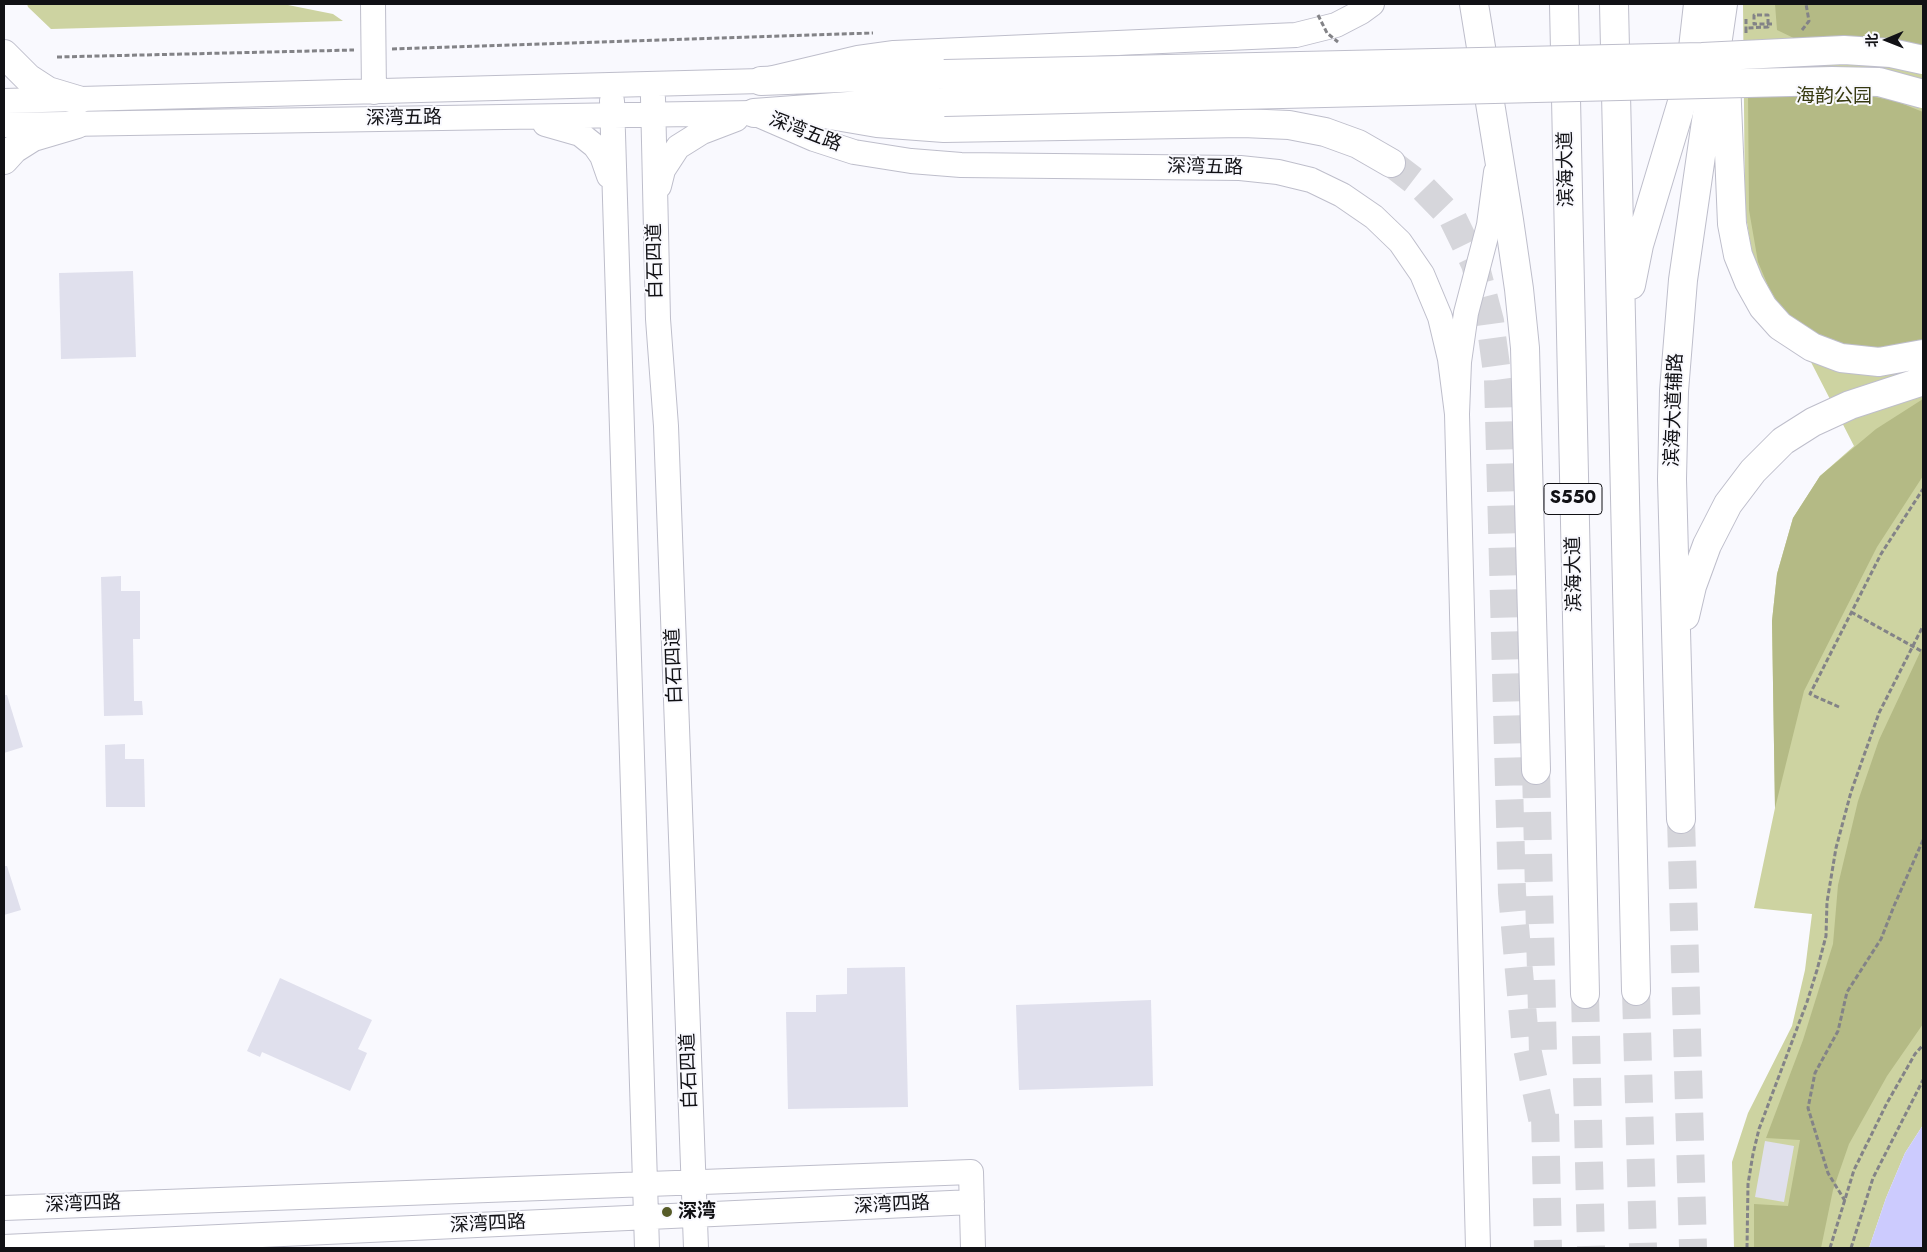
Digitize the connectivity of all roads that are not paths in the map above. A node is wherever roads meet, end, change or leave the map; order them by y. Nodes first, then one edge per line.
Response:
1 (373, 4) edge
2 (1372, 4) edge
3 (1474, 4) edge
4 (1564, 4) edge
5 (1614, 4) edge
6 (1723, 8) edge
7 (4, 54) edge
8 (1923, 60) edge
9 (761, 81) junction
10 (653, 84) junction
11 (611, 85) junction
12 (374, 92) junction
13 (1923, 94) edge
14 (4, 101) edge
15 (802, 110) junction
16 (77, 112) junction
17 (754, 113) junction
18 (653, 115) junction
19 (612, 116) junction
20 (519, 118) junction
21 (4, 126) edge
22 (1497, 158) junction
23 (4, 160) edge
24 (1390, 163) tunnel mouth
25 (614, 197) junction
26 (655, 200) junction
27 (1621, 343) junction
28 (1923, 354) edge
29 (1923, 381) edge
30 (1457, 414) junction
31 (1677, 674) junction
32 (1536, 770) tunnel mouth
33 (1681, 819) tunnel mouth
34 (1636, 990) tunnel mouth
35 (1585, 994) tunnel mouth
36 (694, 1182) junction
37 (645, 1184) junction
38 (972, 1202) junction
39 (41, 1207) junction
40 (4, 1208) edge
41 (696, 1216) junction
42 (646, 1218) junction
43 (4, 1247) edge
44 (42, 1247) edge
45 (647, 1248) edge
46 (696, 1248) edge
47 (973, 1248) edge
48 (1478, 1248) edge

1 - 12 street
2 - 9 street, 深湾五路
3 - 22 main road
4 - 35 main road, 滨海大道 / S550
5 - 27 main road, S550
6 - 27 main road
6 - 28 main road
6 - 31 main road, 滨海大道辅路
7 - 16 main road
8 - 9 main road, bridge
9 - 10 street, 深湾五路
10 - 11 street, 深湾五路
10 - 18 street, 白石四道
11 - 12 street, 深湾五路
11 - 19 street
12 - 16 street, 深湾五路
13 - 15 main road, bridge
14 - 16 street, 深湾五路
15 - 17 main road
15 - 24 main road
16 - 20 street, 深湾五路
16 - 21 street, 深湾五路
16 - 23 main road
17 - 18 street, 深湾五路
17 - 26 street
17 - 30 street, 深湾五路
18 - 19 street, 深湾五路
18 - 26 street, 白石四道
19 - 20 street, 深湾五路
19 - 25 street
20 - 25 street
22 - 30 street
22 - 32 main road
25 - 37 street
26 - 36 street, 白石四道
27 - 34 main road, S550
29 - 31 main road
30 - 48 street
31 - 33 main road, 滨海大道辅路
36 - 37 street, 深湾四路
36 - 38 street, 深湾四路
36 - 41 street, 白石四道
37 - 39 street, 深湾四路
37 - 42 street
38 - 41 street, 深湾四路
38 - 47 street
39 - 40 street, 深湾四路
39 - 44 street
41 - 42 street, 深湾四路
41 - 46 street, 白石四道
42 - 44 street, 深湾四路
42 - 45 street
43 - 44 street, 深湾四路

